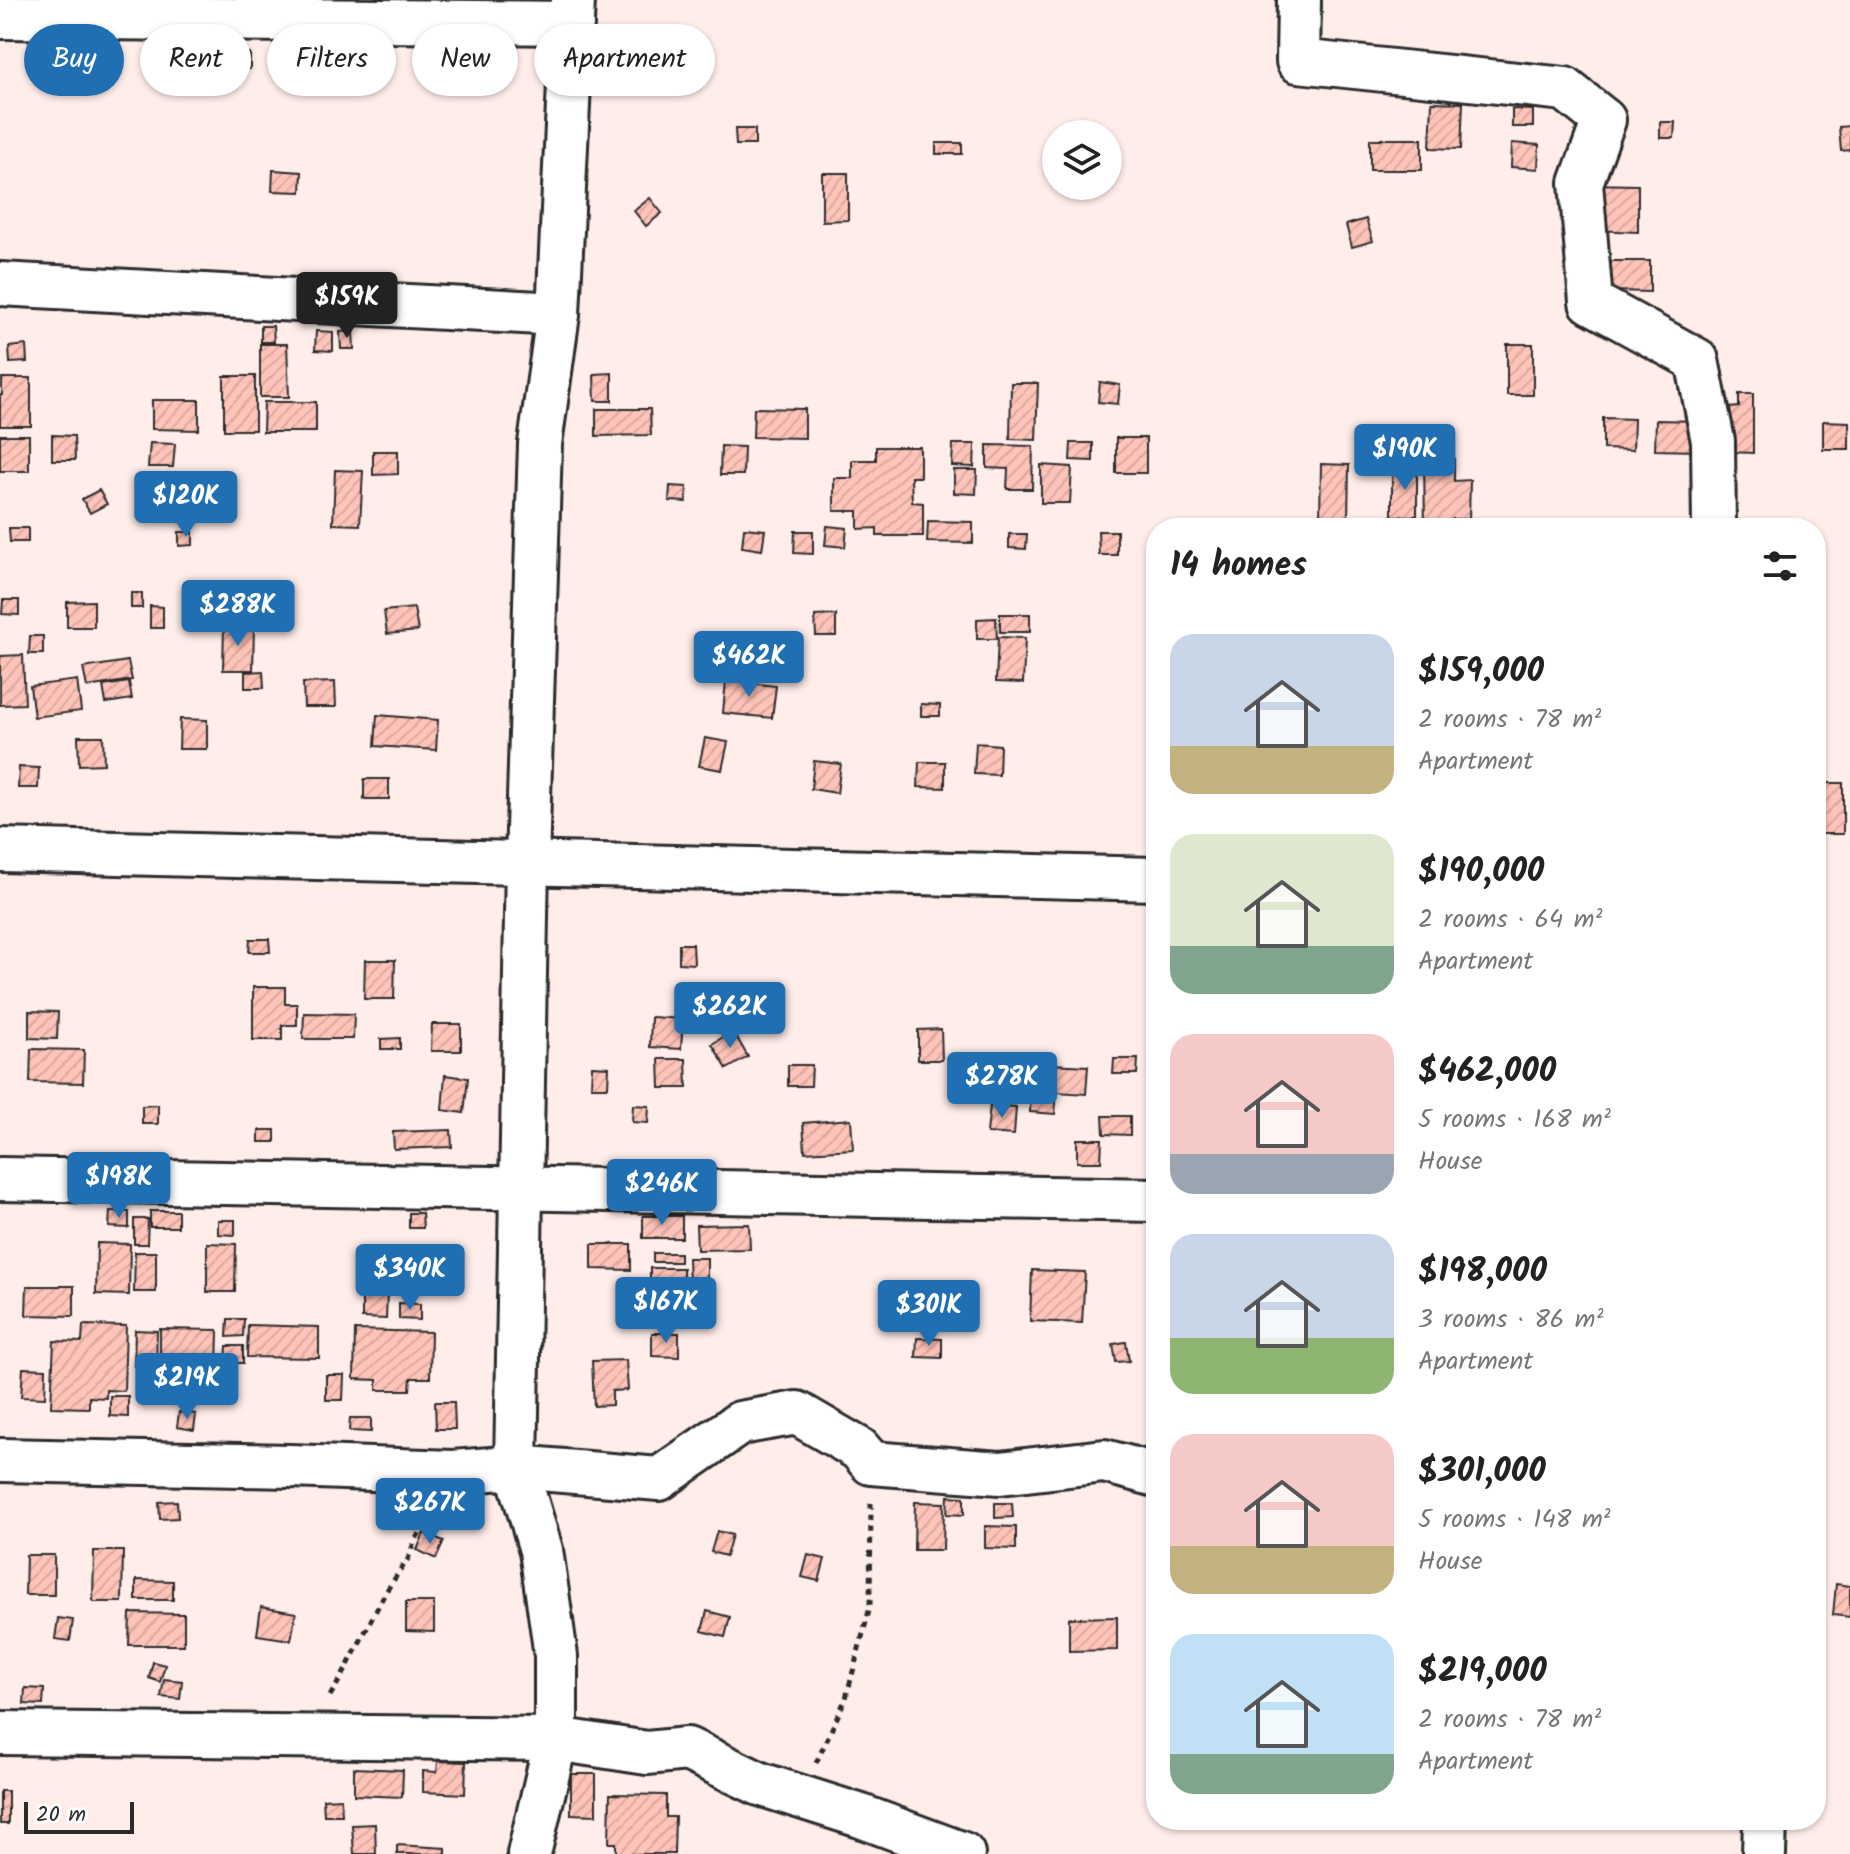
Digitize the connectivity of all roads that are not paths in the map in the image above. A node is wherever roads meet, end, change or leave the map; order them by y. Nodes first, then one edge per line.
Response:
1 (1299, 0) edge
2 (573, 11) edge
3 (0, 17) edge
4 (0, 284) edge
5 (558, 314) junction
6 (1714, 518) edge
7 (0, 850) edge
8 (527, 862) junction
9 (1146, 879) edge
10 (0, 1179) edge
11 (522, 1188) junction
12 (1146, 1200) edge
13 (0, 1460) edge
14 (516, 1467) junction
15 (1146, 1472) edge
16 (0, 1733) edge
17 (556, 1739) junction
18 (1765, 1830) edge
19 (529, 1854) edge
20 (963, 1854) edge
21 (1764, 1854) edge

1 - 6 street
2 - 3 street
2 - 5 street
4 - 5 street
5 - 8 street
7 - 8 street
8 - 9 street
8 - 11 street
10 - 11 street
11 - 12 street
11 - 14 street
13 - 14 street
14 - 15 street
14 - 17 street
16 - 17 street
17 - 19 street
17 - 20 street
18 - 21 street

